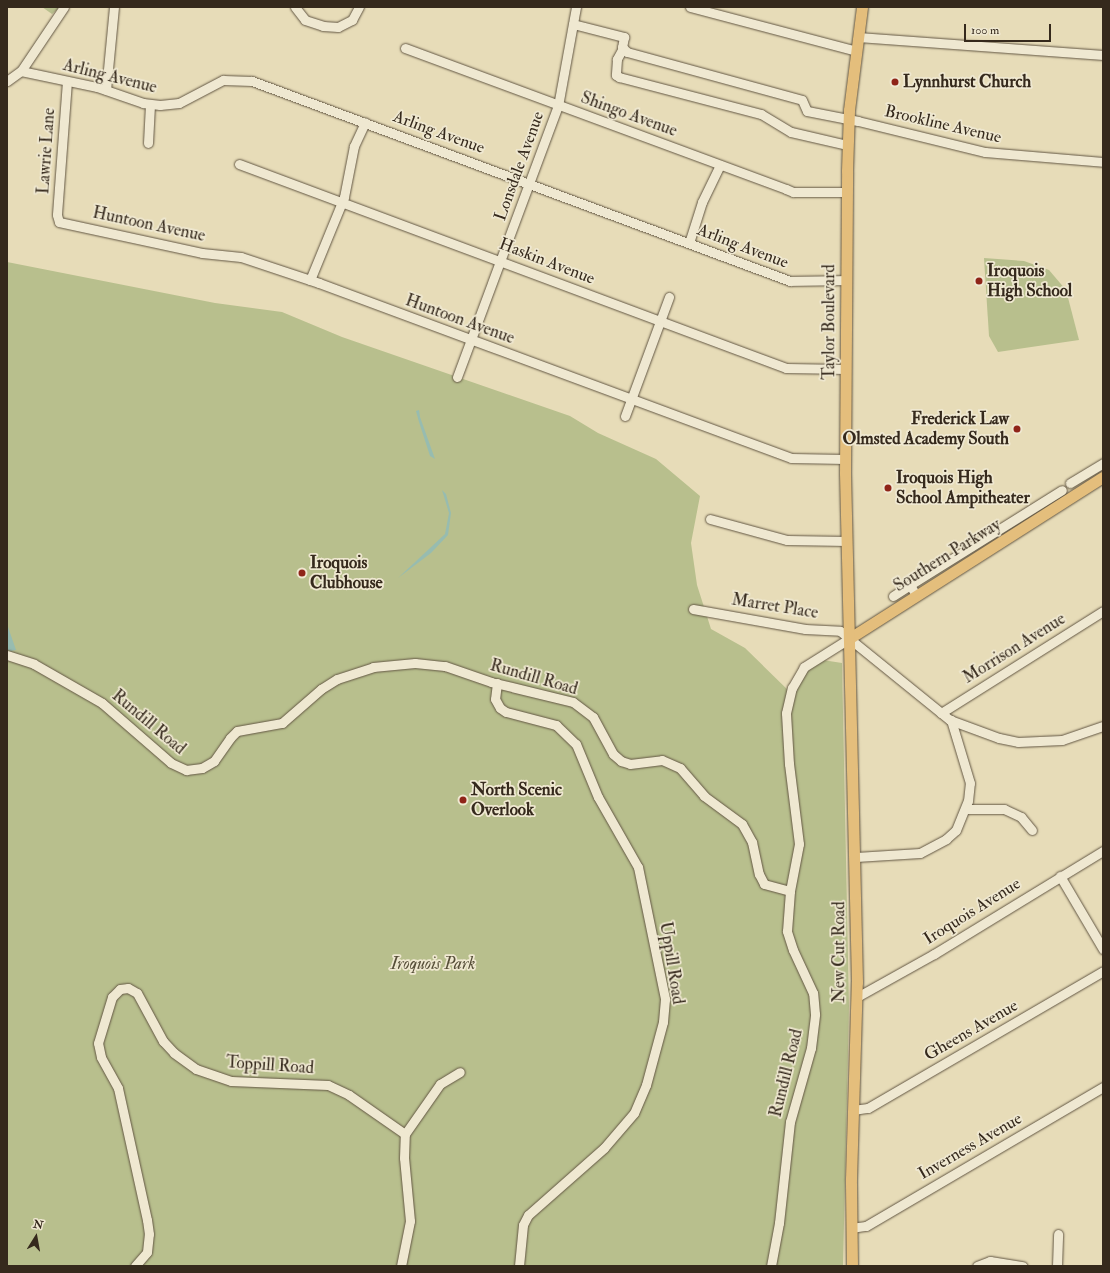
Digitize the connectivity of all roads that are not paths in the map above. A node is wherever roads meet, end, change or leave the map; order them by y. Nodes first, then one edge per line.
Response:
1 (64, 7) edge
2 (114, 7) edge
3 (295, 7) edge
4 (359, 7) edge
5 (576, 7) edge
6 (690, 7) edge
7 (862, 7) edge
8 (573, 24) junction
9 (858, 37) junction
10 (405, 48) dead end
11 (623, 48) junction
12 (856, 51) junction
13 (1103, 55) edge
14 (21, 71) junction
15 (7, 81) edge
16 (67, 81) junction
17 (106, 90) junction
18 (150, 105) junction
19 (558, 106) junction
20 (848, 120) junction
21 (366, 122) junction
22 (148, 143) dead end
23 (847, 145) junction
24 (1103, 162) edge
25 (239, 164) dead end
26 (720, 165) junction
27 (529, 182) junction
28 (847, 192) junction
29 (342, 202) junction
30 (59, 222) joint
31 (689, 243) junction
32 (502, 261) junction
33 (310, 280) junction
34 (846, 280) junction
35 (669, 297) dead end
36 (661, 321) junction
37 (471, 340) junction
38 (846, 369) junction
39 (457, 377) dead end
40 (632, 400) junction
41 (625, 416) dead end
42 (845, 459) junction
43 (1103, 463) edge
44 (1102, 481) edge
45 (1070, 483) dead end
46 (1062, 490) dead end
47 (1049, 498) junction
48 (1055, 507) junction
49 (710, 519) dead end
50 (847, 540) junction
51 (910, 585) junction
52 (916, 595) junction
53 (893, 596) dead end
54 (693, 609) dead end
55 (1103, 611) edge
56 (850, 638) junction
57 (7, 655) edge
58 (497, 683) junction
59 (942, 713) junction
60 (951, 720) junction
61 (1103, 726) edge
62 (966, 809) junction
63 (1032, 830) dead end
64 (1103, 851) edge
65 (856, 857) junction
66 (1060, 876) junction
67 (790, 891) junction
68 (1103, 948) edge
69 (1103, 972) edge
70 (857, 997) junction
71 (460, 1072) dead end
72 (1103, 1087) edge
73 (853, 1110) junction
74 (405, 1134) junction
75 (852, 1228) junction
76 (1058, 1234) dead end
77 (978, 1265) edge
78 (135, 1266) edge
79 (401, 1266) edge
80 (519, 1266) edge
81 (771, 1266) edge
82 (852, 1266) edge
83 (1023, 1266) edge
84 (1057, 1266) edge

1 - 14 street
2 - 17 street
3 - 4 street
5 - 8 street, Lonsdale Avenue
6 - 12 street
7 - 9 main road, Taylor Boulevard
8 - 11 street
8 - 19 street, Lonsdale Avenue
9 - 12 main road, Taylor Boulevard
9 - 13 street
10 - 19 street, Shingo Avenue
11 - 20 street, Brookline Avenue
11 - 23 street
12 - 20 main road, Taylor Boulevard
14 - 15 street
14 - 16 street, Arling Avenue
16 - 17 street, Arling Avenue
16 - 30 street, Lawrie Lane
17 - 18 street, Arling Avenue
18 - 21 street, Arling Avenue
18 - 22 street
19 - 26 street, Shingo Avenue
19 - 27 street, Lonsdale Avenue
20 - 23 main road, Taylor Boulevard
20 - 24 street, Brookline Avenue
21 - 27 street, Arling Avenue
21 - 29 street
23 - 28 main road, Taylor Boulevard
25 - 29 street, Haskin Avenue
26 - 28 street, Shingo Avenue
26 - 31 street
27 - 31 street, Arling Avenue
27 - 32 street, Lonsdale Avenue
28 - 34 main road, Taylor Boulevard
29 - 32 street, Haskin Avenue
29 - 33 street
30 - 33 street, Huntoon Avenue
31 - 34 street, Arling Avenue
32 - 36 street, Haskin Avenue
32 - 37 street, Lonsdale Avenue
33 - 37 street, Huntoon Avenue
34 - 38 main road, Taylor Boulevard
35 - 36 street
36 - 38 street, Haskin Avenue
36 - 40 street
37 - 39 street, Lonsdale Avenue
37 - 40 street, Huntoon Avenue
38 - 42 main road, Taylor Boulevard
40 - 41 street
40 - 42 street, Huntoon Avenue
42 - 50 main road, Taylor Boulevard
43 - 45 street
44 - 48 main road, Southern Parkway
46 - 47 street
47 - 48 street
47 - 51 street
48 - 52 main road, Southern Parkway
49 - 50 street
50 - 56 main road, Taylor Boulevard
51 - 52 street
51 - 53 street
52 - 56 main road, Southern Parkway
54 - 56 street, Marret Place
55 - 59 street, Morrison Avenue
56 - 59 street
56 - 65 main road, New Cut Road
56 - 67 street
57 - 58 street, Rundill Road
58 - 67 street, Rundill Road
58 - 80 street, Uppill Road
59 - 60 street
60 - 61 street
60 - 62 street
62 - 63 street
62 - 65 street
64 - 66 street, Iroquois Avenue
65 - 70 main road, New Cut Road
66 - 68 street
66 - 70 street, Iroquois Avenue
67 - 81 street, Rundill Road
69 - 73 street, Gheens Avenue
70 - 73 main road, New Cut Road
71 - 74 street
72 - 75 street, Inverness Avenue
73 - 75 main road, New Cut Road
74 - 78 street, Toppill Road
74 - 79 street
75 - 82 main road, New Cut Road
76 - 84 street
77 - 83 street

